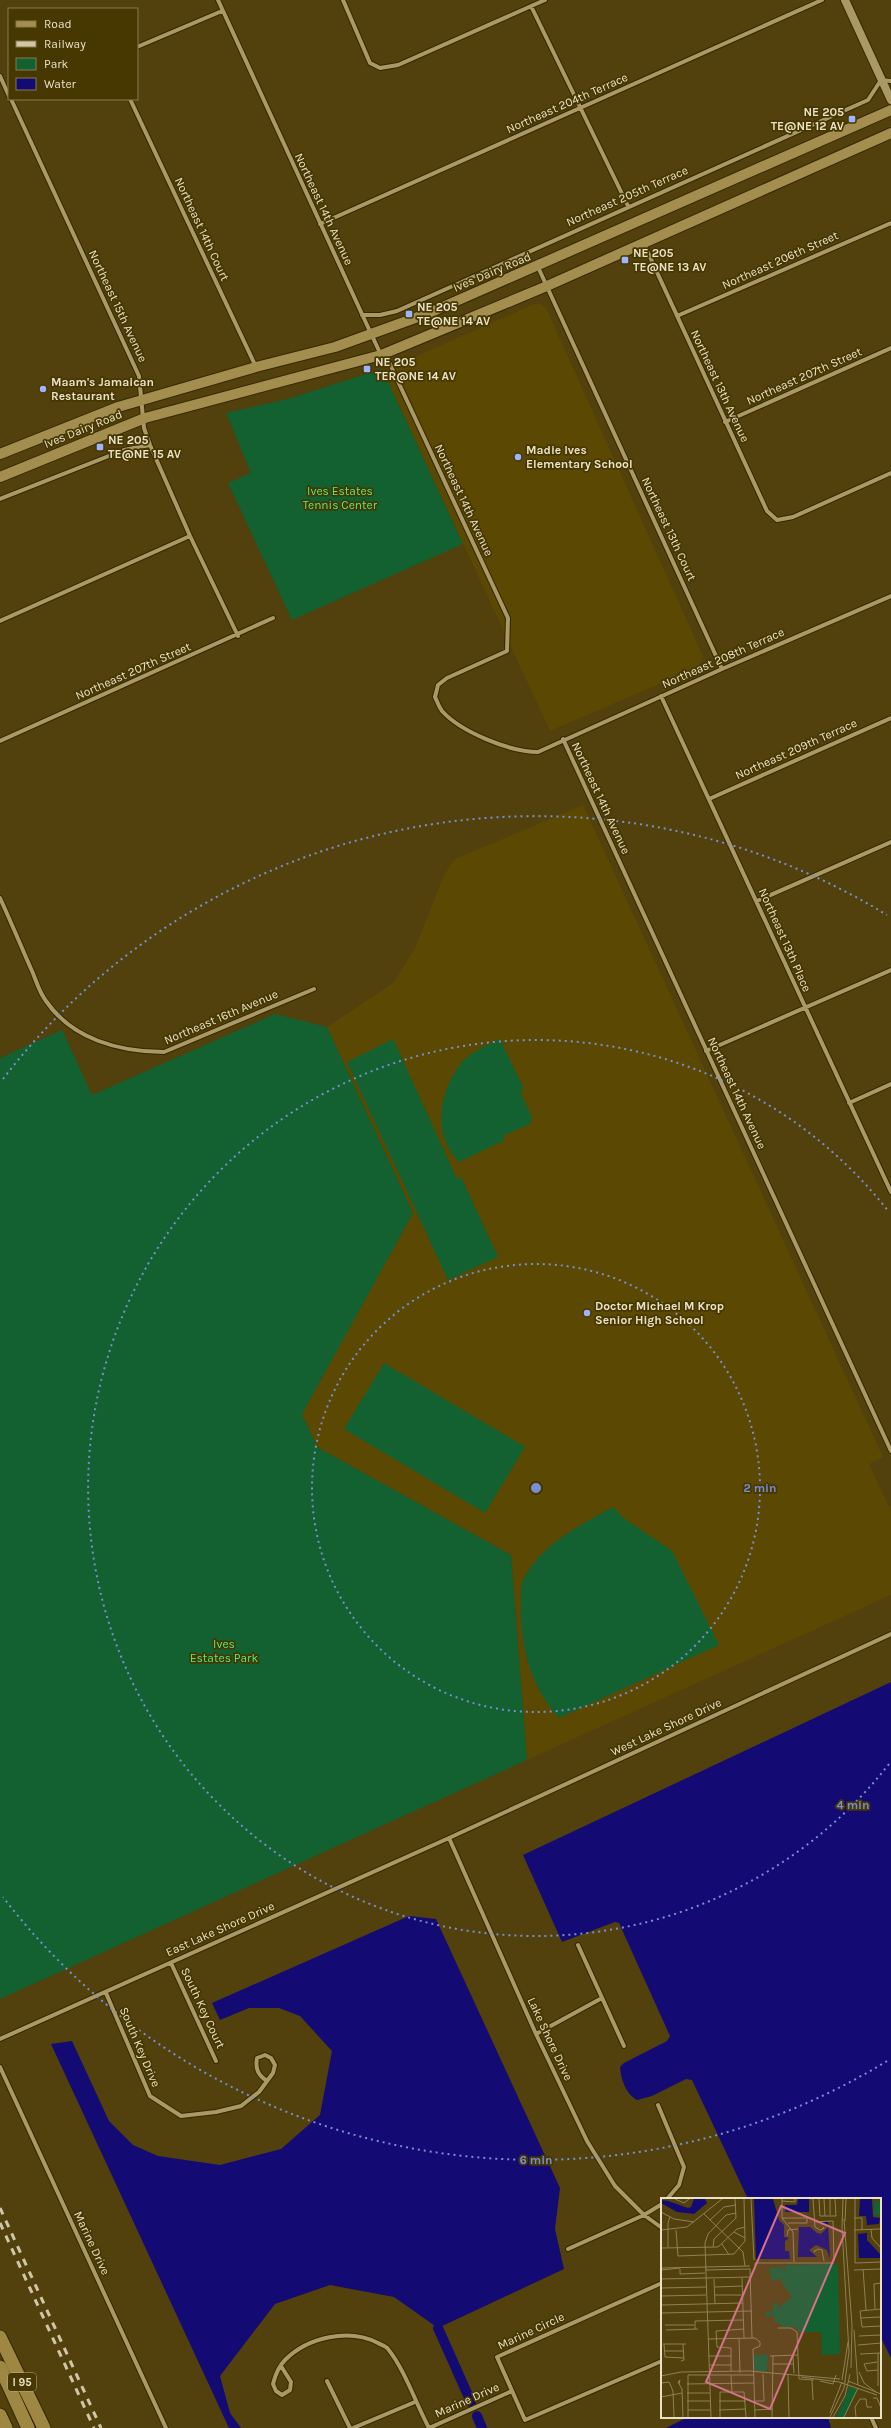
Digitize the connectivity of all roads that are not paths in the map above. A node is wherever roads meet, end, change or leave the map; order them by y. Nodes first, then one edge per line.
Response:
1 (218, 0) edge
2 (343, 0) edge
3 (545, 0) edge
4 (822, 0) edge
5 (845, 0) edge
6 (531, 6) junction
7 (222, 11) junction
8 (138, 47) edge
9 (0, 76) edge
10 (881, 80) junction
11 (891, 81) edge
12 (8, 94) edge
13 (10, 100) edge
14 (130, 100) edge
15 (891, 100) edge
16 (580, 108) junction
17 (891, 110) edge
18 (891, 133) edge
19 (628, 206) junction
20 (891, 223) edge
21 (320, 224) junction
22 (643, 243) junction
23 (538, 267) junction
24 (547, 286) junction
25 (362, 315) junction
26 (677, 316) junction
27 (372, 334) junction
28 (891, 348) edge
29 (381, 355) junction
30 (256, 367) junction
31 (142, 400) junction
32 (145, 418) junction
33 (725, 422) junction
34 (150, 445) junction
35 (0, 454) edge
36 (891, 474) edge
37 (0, 477) edge
38 (0, 499) edge
39 (190, 536) junction
40 (891, 596) edge
41 (273, 618) dead end
42 (0, 621) edge
43 (238, 636) junction
44 (722, 669) junction
45 (660, 696) junction
46 (891, 718) edge
47 (563, 739) junction
48 (0, 740) edge
49 (709, 799) junction
50 (891, 842) edge
51 (0, 898) edge
52 (757, 901) junction
53 (891, 970) edge
54 (314, 989) dead end
55 (805, 1008) junction
56 (706, 1051) junction
57 (891, 1084) edge
58 (850, 1102) junction
59 (891, 1192) edge
60 (891, 1438) edge
61 (886, 1440) junction
62 (891, 1451) edge
63 (891, 1634) edge
64 (449, 1838) junction
65 (578, 1945) dead end
66 (171, 1963) junction
67 (106, 1993) junction
68 (602, 1998) junction
69 (536, 2034) junction
70 (0, 2039) edge
71 (624, 2046) dead end
72 (216, 2061) dead end
73 (0, 2067) edge
74 (267, 2081) junction
75 (658, 2105) dead end
76 (668, 2198) edge
77 (661, 2205) edge
78 (644, 2215) junction
79 (661, 2227) edge
80 (568, 2248) dead end
81 (661, 2283) edge
82 (0, 2337) edge
83 (661, 2361) edge
84 (281, 2366) junction
85 (0, 2367) edge
86 (327, 2381) dead end
87 (512, 2391) junction
88 (415, 2402) junction
89 (0, 2415) edge
90 (871, 2418) edge
91 (6, 2428) edge
92 (28, 2428) edge
93 (44, 2428) edge
94 (166, 2428) edge
95 (350, 2428) edge
96 (353, 2428) edge
97 (429, 2428) edge
98 (876, 2428) edge

1 - 7 street, Northeast 14th Avenue
2 - 6 street
3 - 6 street
4 - 16 street, Northeast 204th Terrace
5 - 10 street
6 - 16 street
7 - 8 street
7 - 21 street, Northeast 14th Avenue
9 - 12 street
10 - 11 street
10 - 15 street
10 - 19 street, Northeast 205th Terrace
13 - 31 street, Northeast 15th Avenue
14 - 30 street, Northeast 14th Court
16 - 19 street
16 - 21 street, Northeast 204th Terrace
17 - 23 main road, Ives Dairy Road
18 - 22 main road, Ives Dairy Road
19 - 25 street, Northeast 205th Terrace
20 - 26 street, Northeast 206th Street
21 - 25 street, Northeast 14th Avenue
22 - 24 main road, Ives Dairy Road
22 - 26 street, Northeast 13th Avenue
23 - 24 street, Northeast 13th Court
23 - 27 main road, Ives Dairy Road
24 - 29 main road, Ives Dairy Road
24 - 44 street, Northeast 13th Court
25 - 27 street, Northeast 14th Avenue
26 - 33 street, Northeast 13th Avenue
27 - 29 street, Northeast 14th Avenue
27 - 30 main road, Ives Dairy Road
28 - 33 street, Northeast 207th Street
29 - 32 main road, Ives Dairy Road
29 - 47 street, Northeast 14th Avenue
30 - 31 main road, Ives Dairy Road
31 - 32 street, Northeast 15th Avenue
31 - 35 main road, Ives Dairy Road
32 - 34 street, Northeast 15th Avenue
32 - 37 main road, Ives Dairy Road
33 - 36 street, Northeast 13th Avenue
34 - 38 street
34 - 39 street, Northeast 15th Avenue
39 - 42 street
39 - 43 street, Northeast 15th Avenue
40 - 44 street, Northeast 208th Terrace
41 - 43 street, Northeast 207th Street
43 - 48 street, Northeast 207th Street
44 - 45 street, Northeast 208th Terrace
45 - 47 street, Northeast 208th Terrace
45 - 49 street, Northeast 13th Place
46 - 49 street, Northeast 209th Terrace
47 - 56 street, Northeast 14th Avenue
49 - 52 street, Northeast 13th Place
50 - 52 street
51 - 54 street, Northeast 16th Avenue
52 - 55 street, Northeast 13th Place
53 - 55 street
55 - 56 street
55 - 58 street, Northeast 13th Place
56 - 61 street, Northeast 14th Avenue
57 - 58 street
58 - 59 street, Northeast 13th Place
60 - 61 street
61 - 62 street, Northeast 14th Avenue
63 - 64 street, West Lake Shore Drive
64 - 66 street, East Lake Shore Drive
64 - 69 street, Lake Shore Drive
65 - 68 street
66 - 67 street, East Lake Shore Drive
66 - 72 street, South Key Court
67 - 70 street, East Lake Shore Drive
67 - 74 street, South Key Drive
68 - 69 street
68 - 71 street
69 - 78 street, Lake Shore Drive
73 - 94 street, Marine Drive
74 - 74 street, South Key Drive
75 - 76 street
77 - 78 street
78 - 79 street, Lake Shore Drive
78 - 80 street
81 - 87 street, Marine Circle
82 - 93 highway, I 95
83 - 87 street, Marine Circle
84 - 84 street
84 - 88 street, Marine Drive
85 - 92 highway
86 - 95 street
87 - 97 street, Marine Drive
88 - 96 street
88 - 97 street, Marine Drive
89 - 91 highway
90 - 98 street

